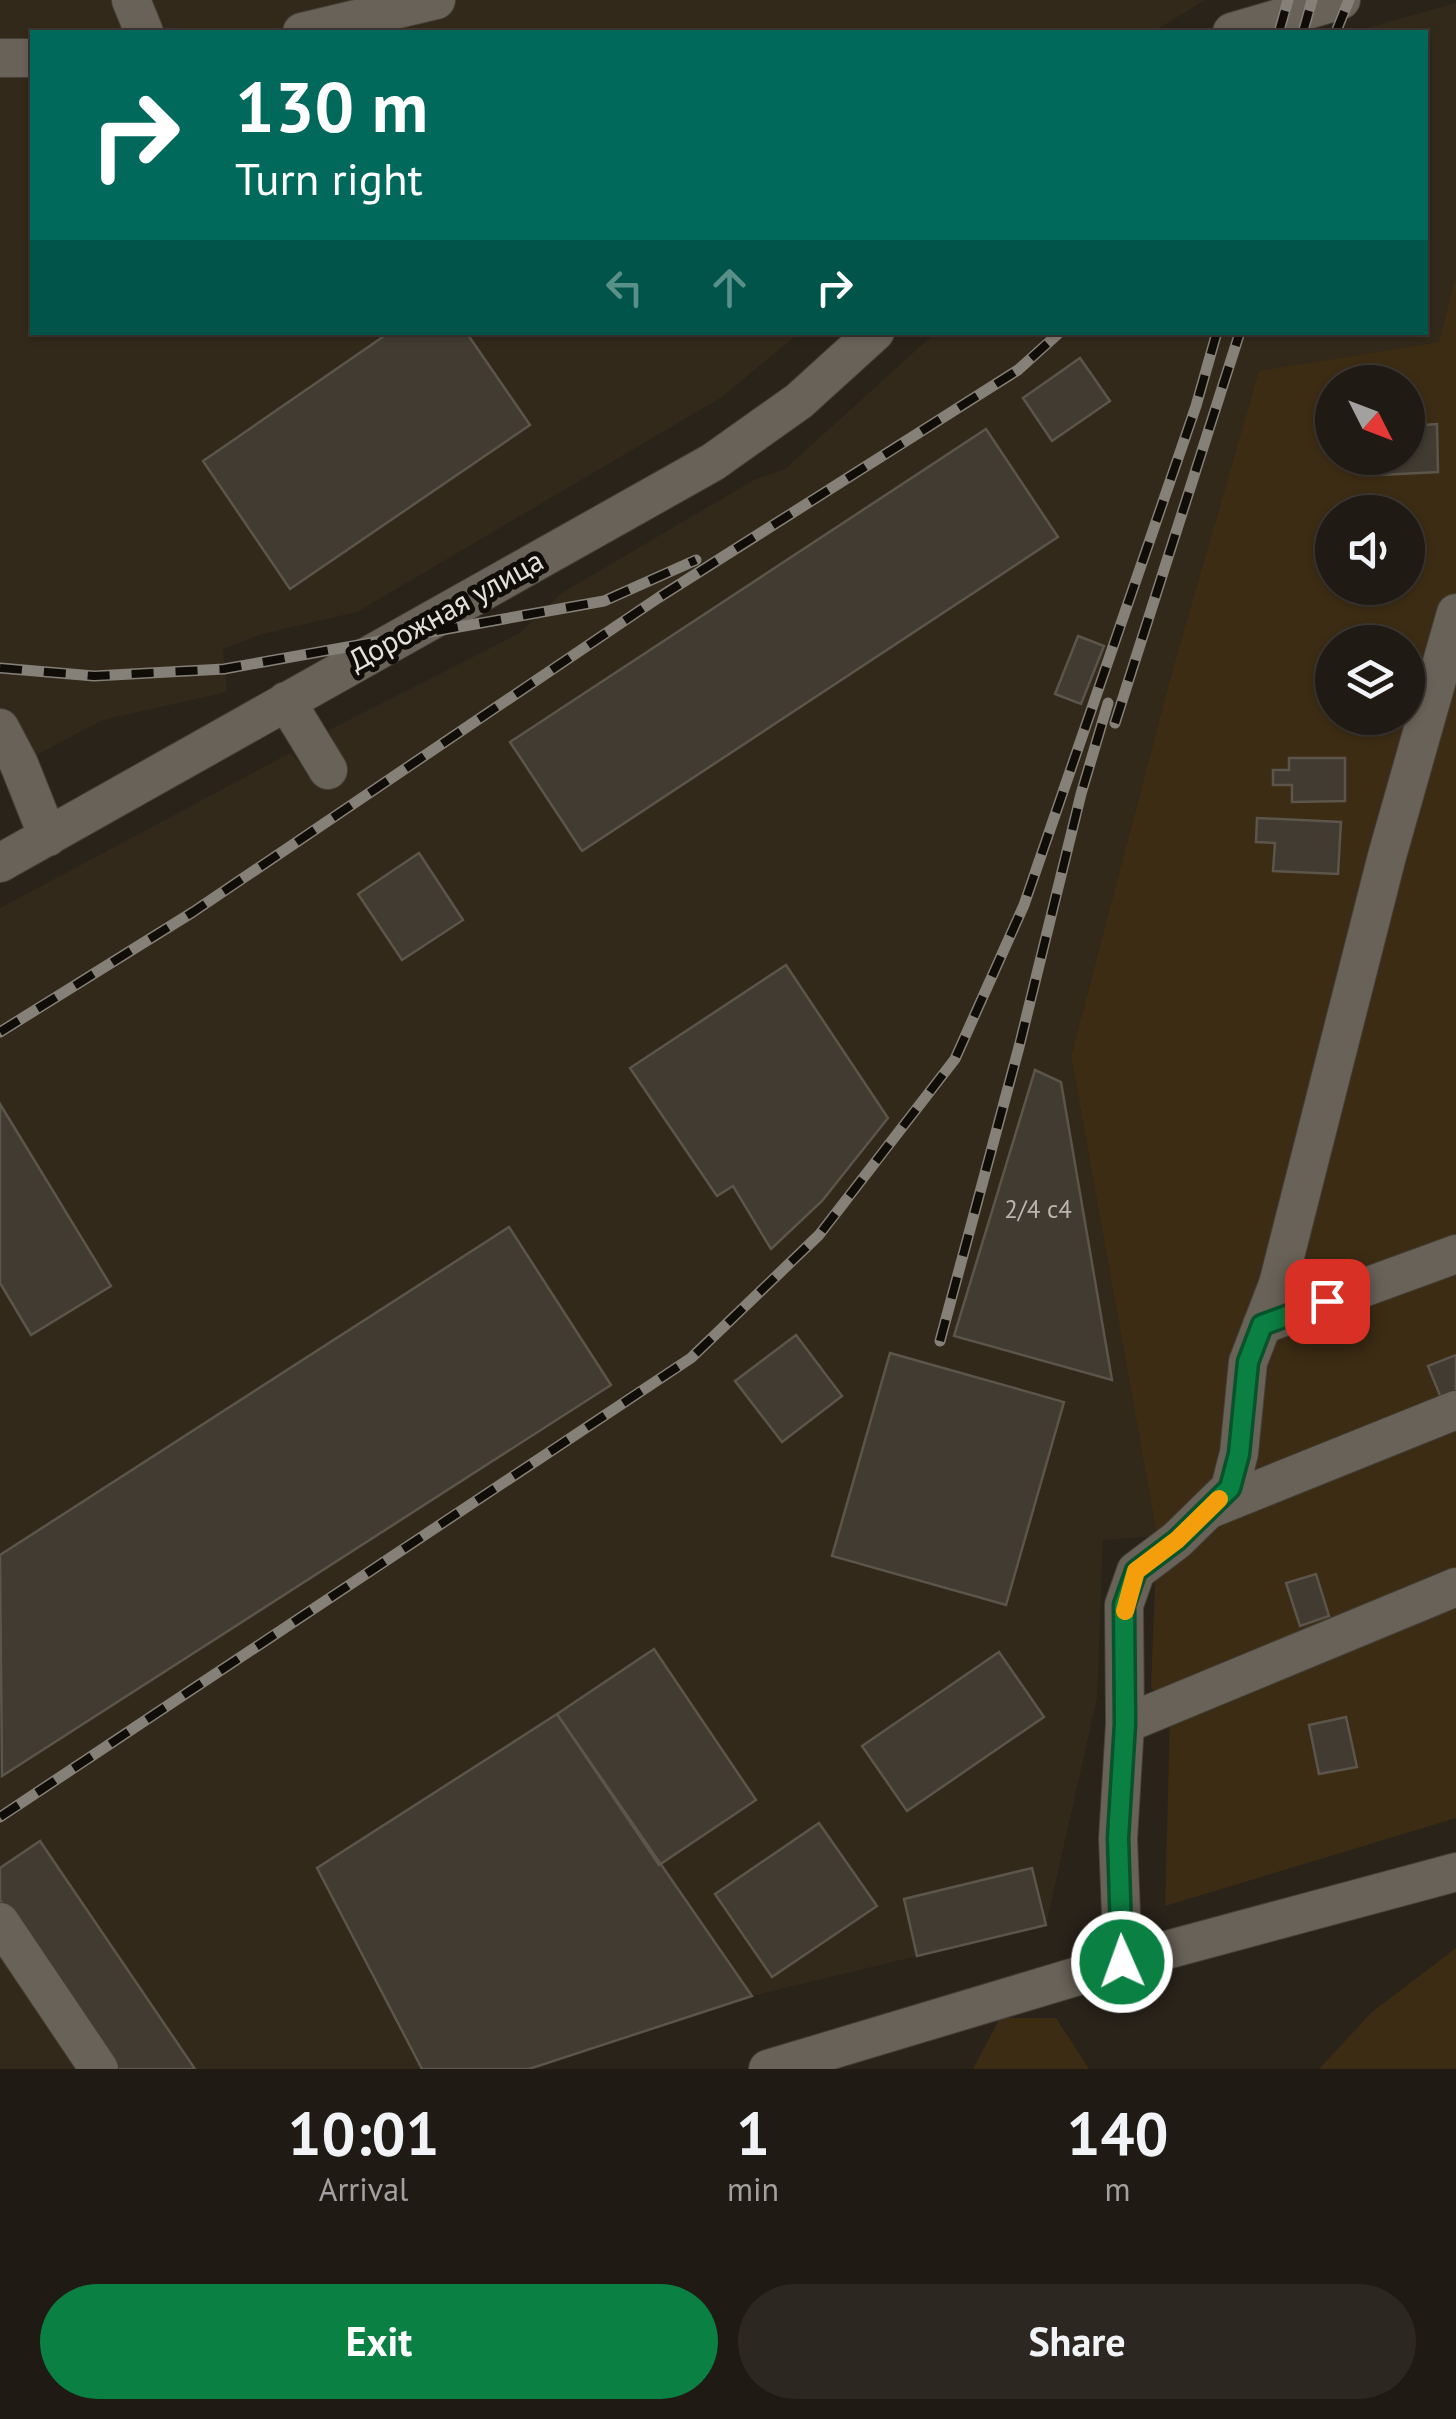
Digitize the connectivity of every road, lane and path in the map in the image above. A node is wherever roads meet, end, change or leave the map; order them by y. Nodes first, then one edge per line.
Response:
1 (131, 0) edge
2 (436, 0) edge
3 (1340, 0) edge
4 (1266, 10) edge
5 (143, 30) edge
6 (310, 30) edge
7 (1235, 30) edge
8 (0, 58) edge
9 (30, 58) edge
10 (872, 335) edge
11 (1456, 614) edge
12 (286, 701) junction
13 (0, 728) edge
14 (328, 770) dead end
15 (48, 837) junction
16 (0, 863) edge
17 (1456, 1254) edge
18 (1262, 1325) junction
19 (1456, 1410) edge
20 (1208, 1510) junction
21 (1456, 1587) edge
22 (1125, 1724) junction
23 (1456, 1872) edge
24 (0, 1922) edge
25 (1122, 1962) junction
26 (99, 2069) edge
27 (768, 2069) edge

1 - 5 street
2 - 6 street
3 - 4 street
4 - 7 street
8 - 9 street
10 - 12 street, Дорожная улица
11 - 18 street
12 - 14 street
12 - 15 street, Дорожная улица
13 - 15 street
15 - 16 street, Дорожная улица
17 - 18 street
18 - 20 street
19 - 20 street
20 - 22 street
21 - 22 street
22 - 25 street
23 - 25 street
24 - 26 street
25 - 27 street

